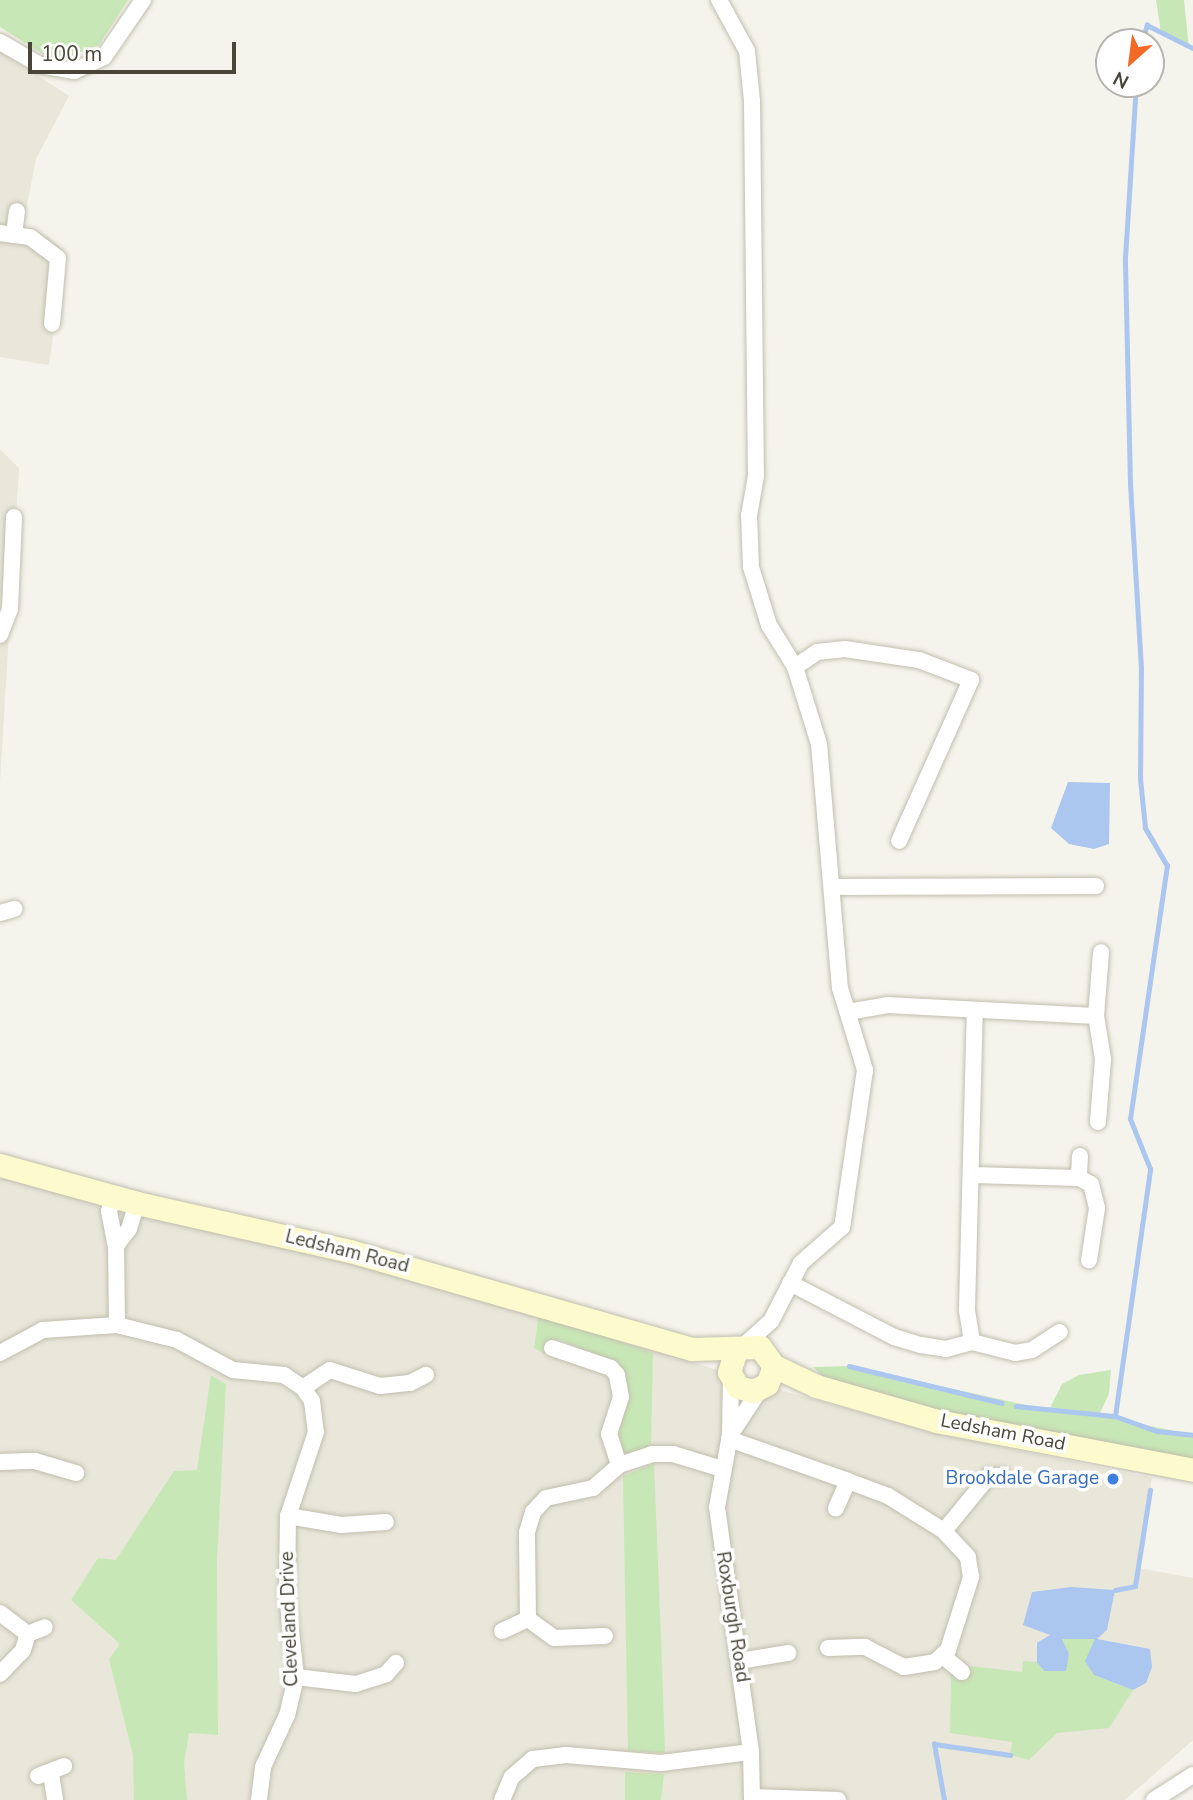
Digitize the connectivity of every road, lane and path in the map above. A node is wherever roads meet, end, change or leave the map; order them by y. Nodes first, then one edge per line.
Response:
1 (143, 0) edge
2 (719, 0) edge
3 (0, 41) edge
4 (17, 211) dead end
5 (7, 234) edge
6 (52, 324) dead end
7 (14, 517) dead end
8 (0, 635) edge
9 (795, 667) junction
10 (899, 841) dead end
11 (1096, 886) dead end
12 (835, 887) junction
13 (1101, 952) dead end
14 (975, 1010) junction
15 (848, 1012) junction
16 (1096, 1016) junction
17 (1098, 1122) dead end
18 (1080, 1156) dead end
19 (0, 1165) edge
20 (972, 1175) junction
21 (1079, 1178) junction
22 (113, 1197) junction
23 (137, 1203) junction
24 (116, 1246) junction
25 (1089, 1260) dead end
26 (790, 1283) junction
27 (771, 1321) junction
28 (117, 1325) junction
29 (1060, 1332) dead end
30 (972, 1342) junction
31 (2, 1346) edge
32 (552, 1348) dead end
33 (735, 1362) junction
34 (768, 1374) junction
35 (426, 1375) dead end
36 (410, 1383) junction
37 (303, 1388) junction
38 (420, 1397) dead end
39 (730, 1437) junction
40 (73, 1452) dead end
41 (0, 1462) edge
42 (619, 1465) junction
43 (722, 1469) junction
44 (1193, 1470) edge
45 (993, 1471) dead end
46 (848, 1481) junction
47 (836, 1508) dead end
48 (288, 1516) junction
49 (390, 1523) dead end
50 (944, 1531) junction
51 (0, 1612) edge
52 (528, 1619) junction
53 (45, 1627) dead end
54 (502, 1631) dead end
55 (28, 1634) junction
56 (608, 1635) dead end
57 (828, 1648) dead end
58 (788, 1653) dead end
59 (943, 1656) junction
60 (739, 1661) junction
61 (962, 1672) dead end
62 (0, 1674) edge
63 (391, 1674) dead end
64 (296, 1677) junction
65 (751, 1752) junction
66 (51, 1772) dead end
67 (1193, 1775) edge
68 (753, 1799) edge
69 (55, 1800) edge
70 (259, 1800) edge
71 (502, 1800) edge
72 (838, 1800) edge
73 (1154, 1800) edge

1 - 3 street
2 - 9 street
4 - 5 street
5 - 6 street
7 - 8 street
9 - 10 street
9 - 12 street
11 - 12 street
12 - 15 street
13 - 16 street
14 - 15 street
14 - 16 street
14 - 20 street
15 - 26 street
16 - 17 street
18 - 21 street
19 - 22 main road, Ledsham Road
20 - 21 street
20 - 30 street
21 - 25 street
22 - 23 main road, Ledsham Road
22 - 24 street
23 - 24 street
23 - 33 main road, Ledsham Road
24 - 28 street
26 - 27 street
26 - 30 street
27 - 33 street
27 - 34 street
28 - 31 street
28 - 37 street
29 - 30 street
32 - 42 street
33 - 34 main road, Ledsham Road
33 - 34 main road, Ledsham Road
33 - 39 street, Roxburgh Road
34 - 39 street, Roxburgh Road
34 - 44 main road, Ledsham Road
35 - 36 street
36 - 37 street
36 - 38 street
37 - 48 street, Cleveland Drive
39 - 43 street, Roxburgh Road
39 - 46 street
40 - 41 street
42 - 43 street
42 - 52 street
43 - 60 street, Roxburgh Road
45 - 50 street
46 - 47 street
46 - 50 street
48 - 49 street
48 - 64 street, Cleveland Drive
50 - 59 street
51 - 55 street
52 - 54 street
52 - 56 street
53 - 55 street
55 - 62 street
57 - 59 street
58 - 60 street
59 - 61 street
60 - 65 street, Roxburgh Road
63 - 64 street
64 - 70 street, Cleveland Drive
65 - 68 street, Roxburgh Road
65 - 71 street
66 - 69 street
67 - 73 street
68 - 72 street

